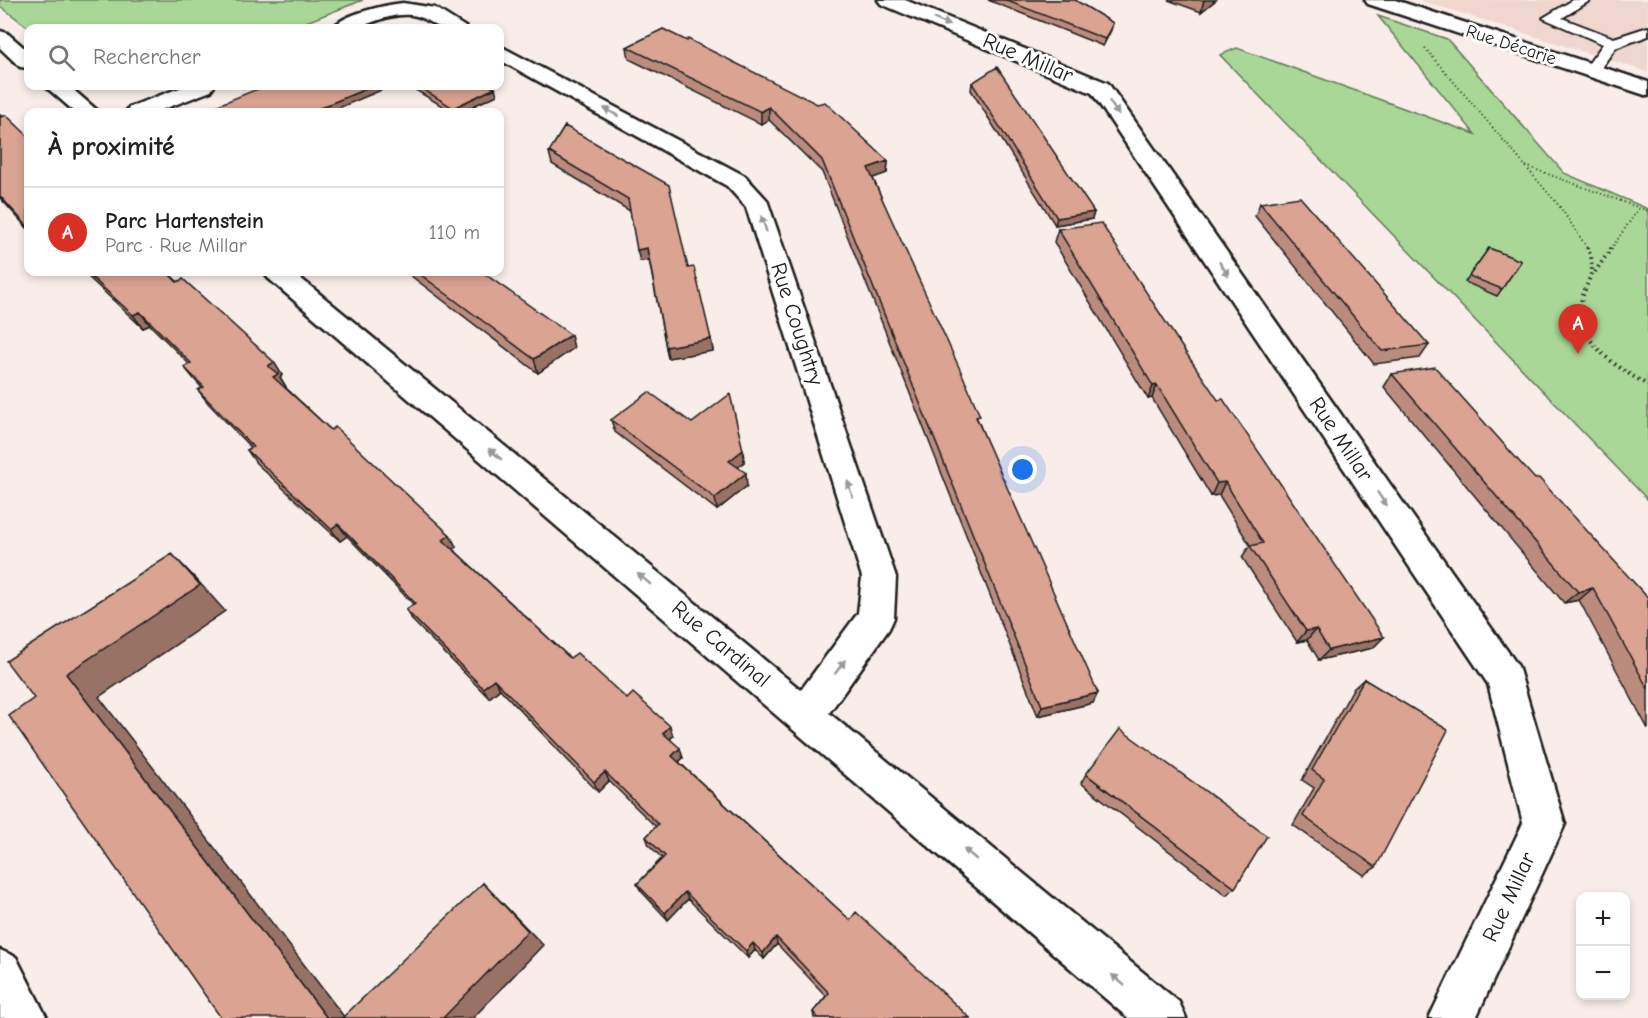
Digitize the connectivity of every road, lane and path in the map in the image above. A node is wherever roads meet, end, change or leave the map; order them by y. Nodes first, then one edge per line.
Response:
1 (888, 0) edge
2 (1375, 0) edge
3 (1584, 0) edge
4 (352, 24) edge
5 (449, 24) edge
6 (1648, 31) edge
7 (0, 37) edge
8 (1419, 41) dead end
9 (1613, 44) junction
10 (504, 54) edge
11 (24, 58) edge
12 (1591, 70) junction
13 (1648, 89) edge
14 (61, 90) edge
15 (193, 90) edge
16 (83, 108) edge
17 (147, 108) edge
18 (1526, 166) junction
19 (1638, 208) junction
20 (1648, 212) edge
21 (1595, 272) junction
22 (282, 276) edge
23 (1648, 385) edge
24 (805, 715) junction
25 (0, 973) edge
26 (24, 1018) edge
27 (1163, 1018) edge
28 (1452, 1018) edge

1 -> 28 street, Rue Millar
2 - 12 street, Rue Décarie
3 - 9 lane
4 - 5 street
6 - 9 lane
7 - 11 street
8 - 18 path
9 - 12 lane
24 -> 10 street, Rue Coughtry
12 - 13 street, Rue Décarie
14 - 16 street
15 - 17 street
18 - 19 path
18 - 21 path
19 - 20 path
19 - 21 path
21 - 23 path
24 -> 22 street, Rue Cardinal
27 -> 24 street, Rue Cardinal
25 - 26 street

